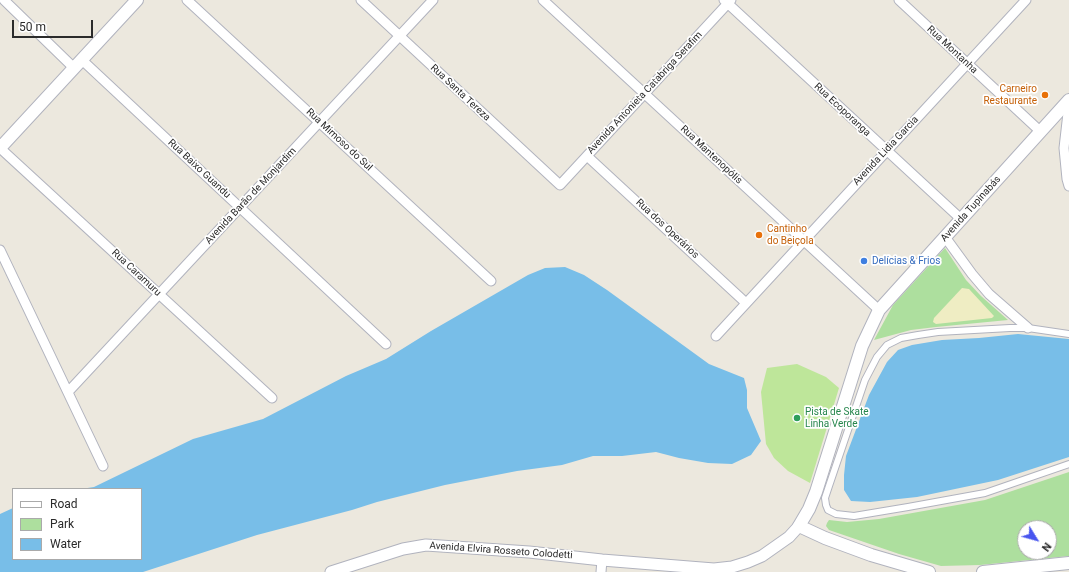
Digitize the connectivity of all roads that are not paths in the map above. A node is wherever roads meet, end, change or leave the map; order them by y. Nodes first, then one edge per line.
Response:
1 (4, 0) edge
2 (137, 0) edge
3 (187, 0) edge
4 (361, 0) edge
5 (433, 0) edge
6 (543, 0) edge
7 (899, 0) edge
8 (1026, 0) edge
9 (728, 1) edge
10 (400, 36) junction
11 (78, 64) junction
12 (967, 64) junction
13 (644, 94) junction
14 (1069, 100) edge
15 (1069, 104) edge
16 (319, 122) junction
17 (1041, 132) junction
18 (0, 148) edge
19 (887, 151) junction
20 (587, 156) junction
21 (560, 185) joint
22 (1069, 186) edge
23 (240, 208) junction
24 (961, 219) junction
25 (945, 236) junction
26 (804, 241) junction
27 (0, 250) edge
28 (491, 281) dead end
29 (159, 294) junction
30 (746, 303) junction
31 (879, 310) junction
32 (1028, 328) junction
33 (1069, 334) edge
34 (716, 336) dead end
35 (386, 344) dead end
36 (68, 392) junction
37 (272, 398) dead end
38 (1069, 464) edge
39 (103, 466) dead end
40 (799, 526) junction
41 (602, 560) junction
42 (1069, 563) edge
43 (1025, 570) edge
44 (331, 572) edge
45 (601, 572) edge
46 (929, 572) edge
47 (983, 572) edge

1 - 11 street, Rua Baixo Guandu
2 - 11 main road
3 - 16 street, Rua Mimoso do Sul
4 - 10 street, Rua Santa Tereza
5 - 10 street, Avenida Barão de Monjardim
6 - 13 street, Rua Mantenopólis
7 - 12 street, Rua Montanha
8 - 12 street, Avenida Lidia Garcia
9 - 13 street, Avenida Antonieta Catabriga Serafim
9 - 19 street, Rua Ecoporanga
10 - 16 street, Avenida Barão de Monjardim
10 - 21 street, Rua Santa Tereza
11 - 18 main road
11 - 23 street, Rua Baixo Guandu
12 - 17 street, Rua Montanha
12 - 19 street, Avenida Lidia Garcia
13 - 20 street, Avenida Antonieta Catabriga Serafim
13 - 26 street, Rua Mantenopólis
14 - 17 main road, Avenida Tupinabás
15 - 22 street
16 - 23 street, Avenida Barão de Monjardim
16 - 28 street, Rua Mimoso do Sul
17 - 24 main road, Avenida Tupinabás
18 - 29 street, Rua Caramuru
19 - 24 street, Rua Ecoporanga
19 - 26 street, Avenida Lidia Garcia
20 - 21 street, Avenida Antonieta Catabriga Serafim
20 - 30 street, Rua dos Operários
23 - 29 street, Avenida Barão de Monjardim
23 - 35 street, Rua Baixo Guandu
24 - 25 main road, Avenida Tupinabás
25 - 31 main road, Avenida Tupinabás
25 - 32 street
26 - 30 street, Avenida Lidia Garcia
26 - 31 street, Rua Mantenopólis
27 - 36 street
29 - 36 street, Avenida Barão de Monjardim
29 - 37 street, Rua Caramuru
30 - 34 street, Avenida Lidia Garcia
31 - 40 main road, Avenida Tupinabás
32 - 33 street
32 - 38 street
36 - 39 street
40 - 41 street, Avenida Tupinabás
40 - 46 main road
41 - 44 street, Avenida Elvira Rosseto Colodetti
41 - 45 street
42 - 43 main road
43 - 47 main road

